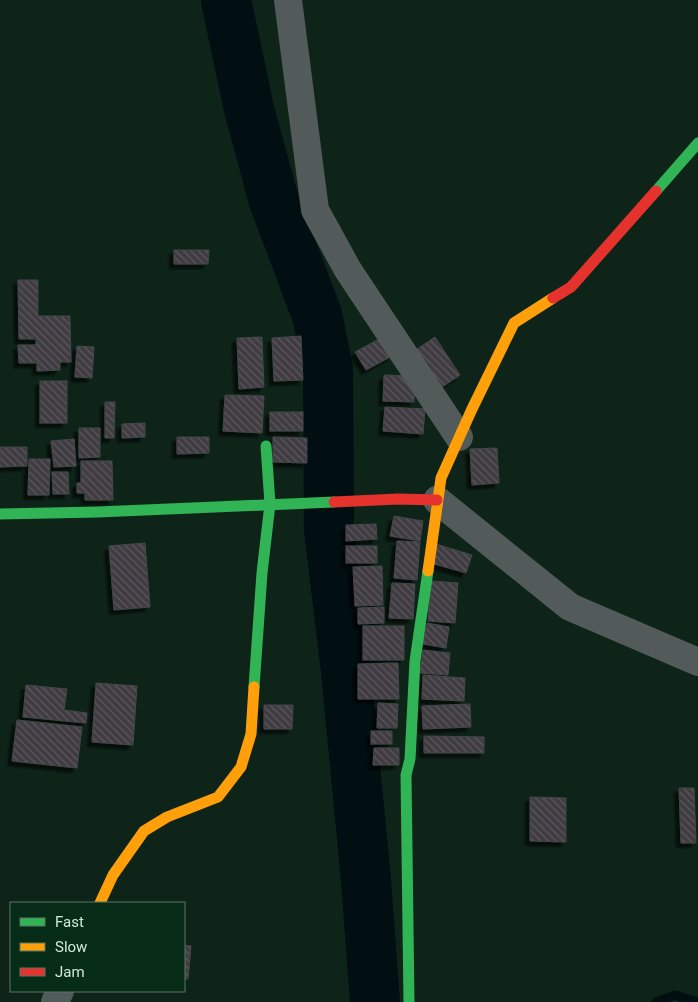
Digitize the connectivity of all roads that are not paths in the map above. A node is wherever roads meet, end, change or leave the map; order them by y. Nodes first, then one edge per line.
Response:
1 (288, 0) edge
2 (698, 143) edge
3 (460, 436) junction
4 (266, 446) dead end
5 (437, 500) junction
6 (270, 504) junction
7 (0, 514) edge
8 (698, 662) edge
9 (100, 902) edge
10 (410, 1002) edge

1 - 3 street
2 - 3 street
3 - 5 street
4 - 6 street
5 - 6 street
5 - 8 street
5 - 10 street
6 - 7 street
6 - 9 street

